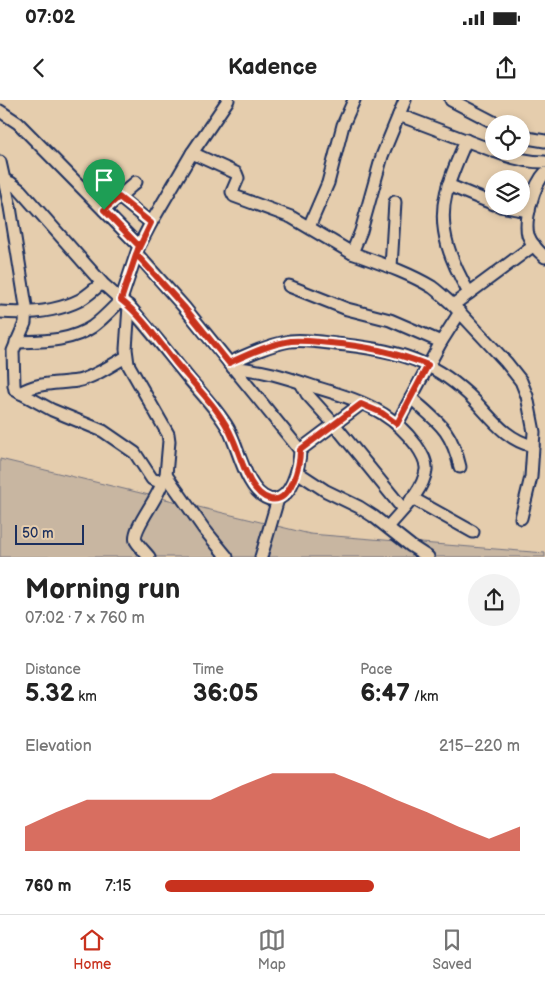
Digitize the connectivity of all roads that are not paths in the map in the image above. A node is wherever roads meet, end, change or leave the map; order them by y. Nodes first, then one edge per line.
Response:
1 (228, 100) edge
2 (354, 100) edge
3 (405, 100) edge
4 (451, 100) edge
5 (0, 111) edge
6 (399, 115) junction
7 (485, 118) edge
8 (530, 138) edge
9 (466, 140) junction
10 (545, 141) edge
11 (485, 147) edge
12 (192, 153) junction
13 (520, 160) edge
14 (0, 162) edge
15 (544, 165) edge
16 (4, 180) junction
17 (136, 182) dead end
18 (448, 185) junction
19 (119, 197) junction
20 (485, 200) edge
21 (395, 202) dead end
22 (5, 207) edge
23 (530, 207) edge
24 (104, 210) junction
25 (528, 215) edge
26 (151, 223) junction
27 (309, 227) junction
28 (534, 245) junction
29 (138, 250) junction
30 (352, 253) junction
31 (545, 257) edge
32 (391, 267) junction
33 (102, 283) junction
34 (289, 286) dead end
35 (469, 293) junction
36 (125, 303) junction
37 (457, 308) junction
38 (0, 312) edge
39 (26, 313) junction
40 (16, 342) junction
41 (441, 342) junction
42 (126, 357) junction
43 (7, 361) edge
44 (231, 365) junction
45 (428, 365) junction
46 (301, 382) junction
47 (20, 393) junction
48 (411, 398) junction
49 (361, 404) junction
50 (334, 424) junction
51 (397, 424) junction
52 (533, 446) junction
53 (300, 450) junction
54 (460, 467) dead end
55 (297, 472) junction
56 (164, 477) junction
57 (412, 498) junction
58 (278, 499) junction
59 (402, 509) junction
60 (521, 518) dead end
61 (388, 526) junction
62 (473, 532) dead end
63 (149, 556) edge
64 (227, 556) edge
65 (261, 556) edge
66 (428, 556) edge

1 - 12 street
2 - 27 street
3 - 6 street
4 - 7 street
5 - 24 street
6 - 9 street
6 - 30 street
8 - 10 street
9 - 11 street
9 - 18 street
10 - 15 street
12 - 26 street
12 - 27 street
13 - 15 street
14 - 16 street
15 - 23 street
16 - 22 street
16 - 33 street
17 - 19 street
18 - 20 street
18 - 35 street
19 - 24 street
19 - 26 street
21 - 32 street
22 - 39 street
24 - 29 street
25 - 28 street
26 - 29 street
27 - 30 street
28 - 31 street
28 - 35 street
29 - 36 street
29 - 44 street
30 - 32 street
32 - 37 street
33 - 36 street
33 - 39 street
34 - 41 street
35 - 37 street
36 - 40 street
36 - 42 street
36 - 58 street
37 - 41 street
37 - 52 street
38 - 39 street
39 - 40 street
40 - 43 street
41 - 45 street
42 - 47 street
42 - 56 street
43 - 47 street
44 - 45 street
44 - 46 street
44 - 53 street
45 - 48 street
45 - 52 street
46 - 49 street
46 - 50 street
47 - 56 street
48 - 51 street
48 - 54 street
49 - 50 street
49 - 51 street
50 - 53 street
50 - 59 street
51 - 57 street
52 - 60 street
53 - 55 street
55 - 58 street
55 - 61 street
56 - 63 street
56 - 64 street
57 - 59 street
57 - 62 street
58 - 65 street
59 - 61 street
61 - 66 street

